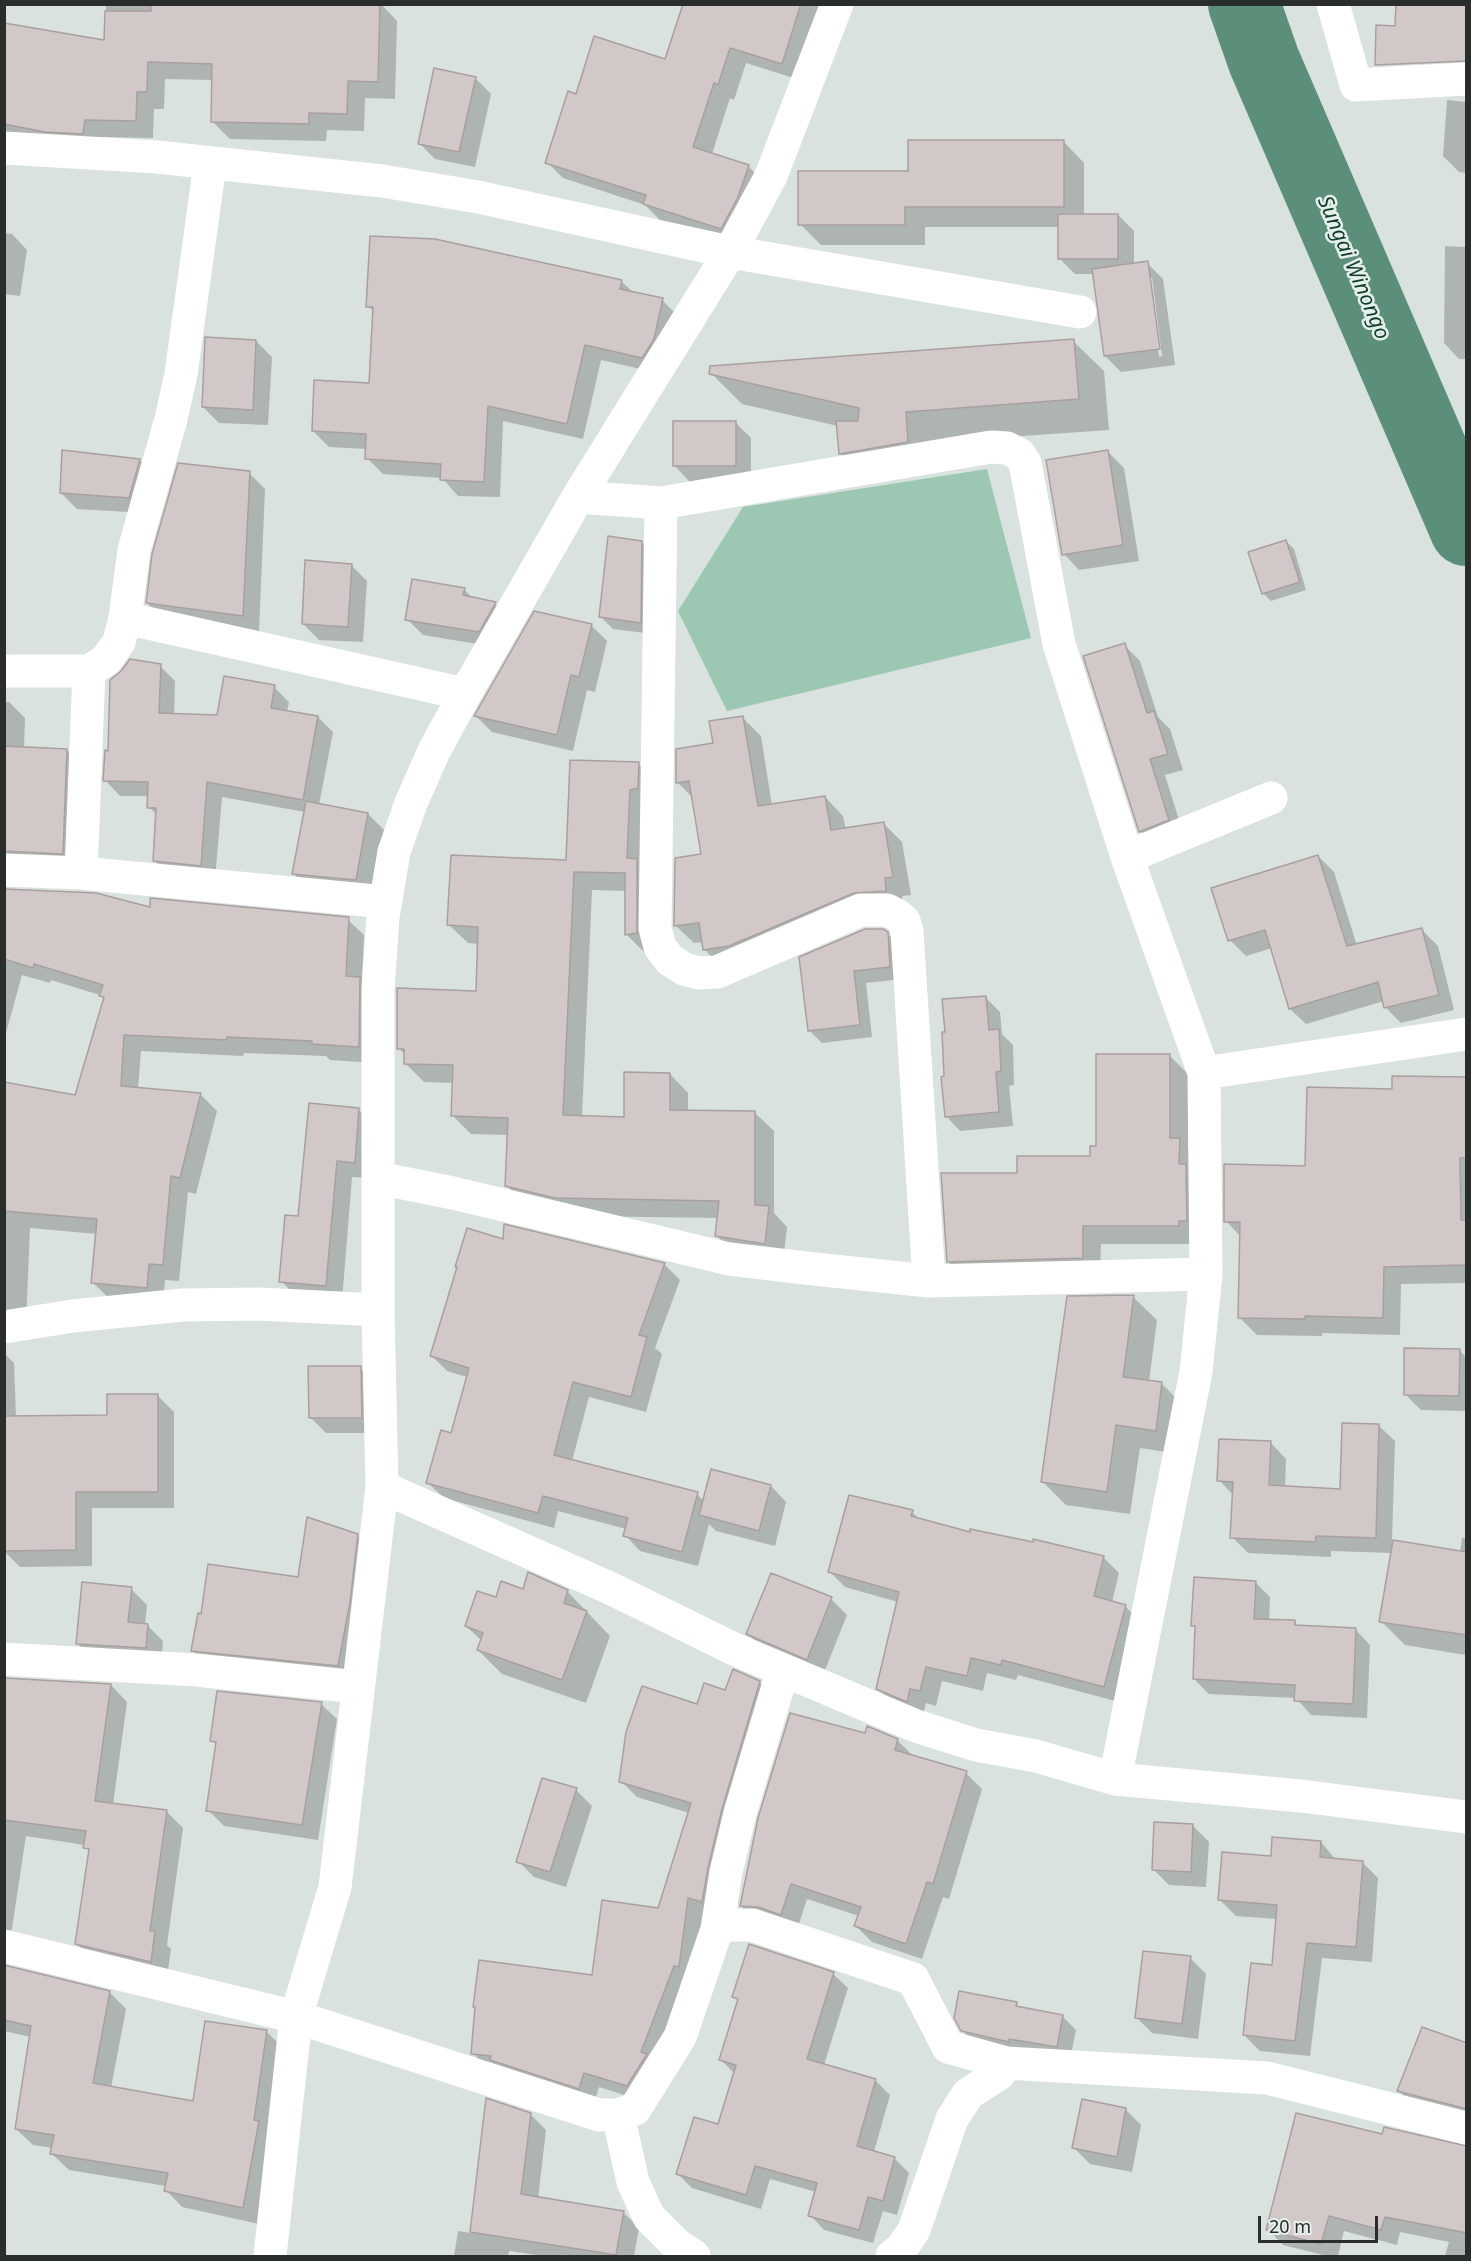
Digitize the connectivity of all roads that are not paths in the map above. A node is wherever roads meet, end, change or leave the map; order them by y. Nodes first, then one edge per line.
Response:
1 (837, 4) edge
2 (1333, 4) edge
3 (1467, 79) edge
4 (4, 148) edge
5 (210, 164) junction
6 (730, 252) junction
7 (1080, 312) dead end
8 (578, 497) junction
9 (660, 503) junction
10 (125, 618) junction
11 (4, 671) edge
12 (89, 671) junction
13 (465, 694) junction
14 (1271, 798) dead end
15 (1127, 857) junction
16 (4, 870) edge
17 (81, 873) junction
18 (386, 902) junction
19 (1467, 1034) edge
20 (1204, 1074) junction
21 (378, 1178) junction
22 (1206, 1274) junction
23 (929, 1281) junction
24 (378, 1310) junction
25 (4, 1327) edge
26 (382, 1487) junction
27 (4, 1659) edge
28 (783, 1670) junction
29 (358, 1687) junction
30 (1115, 1779) junction
31 (1467, 1817) edge
32 (717, 1929) junction
33 (4, 1946) edge
34 (296, 2017) junction
35 (1006, 2063) junction
36 (618, 2115) junction
37 (1467, 2128) edge
38 (270, 2256) edge
39 (694, 2256) edge
40 (892, 2256) edge

1 - 6 street
2 - 3 street
4 - 5 street
5 - 6 street
5 - 10 street
6 - 7 street
6 - 8 street
8 - 9 street
8 - 13 street
9 - 15 street
9 - 23 street
10 - 12 street
10 - 13 street
11 - 12 street
12 - 17 street
13 - 18 street
14 - 15 street
15 - 20 street
16 - 17 street
17 - 18 street
18 - 21 street
19 - 20 street
20 - 22 street
21 - 23 street
21 - 24 street
22 - 23 street
22 - 30 street
24 - 25 street
24 - 26 street
26 - 28 street
26 - 29 street
27 - 29 street
28 - 30 street
28 - 32 street
29 - 34 street
30 - 31 street
32 - 35 street
32 - 36 street
33 - 34 street
34 - 36 street
34 - 38 street
35 - 37 street
35 - 40 street
36 - 39 street

